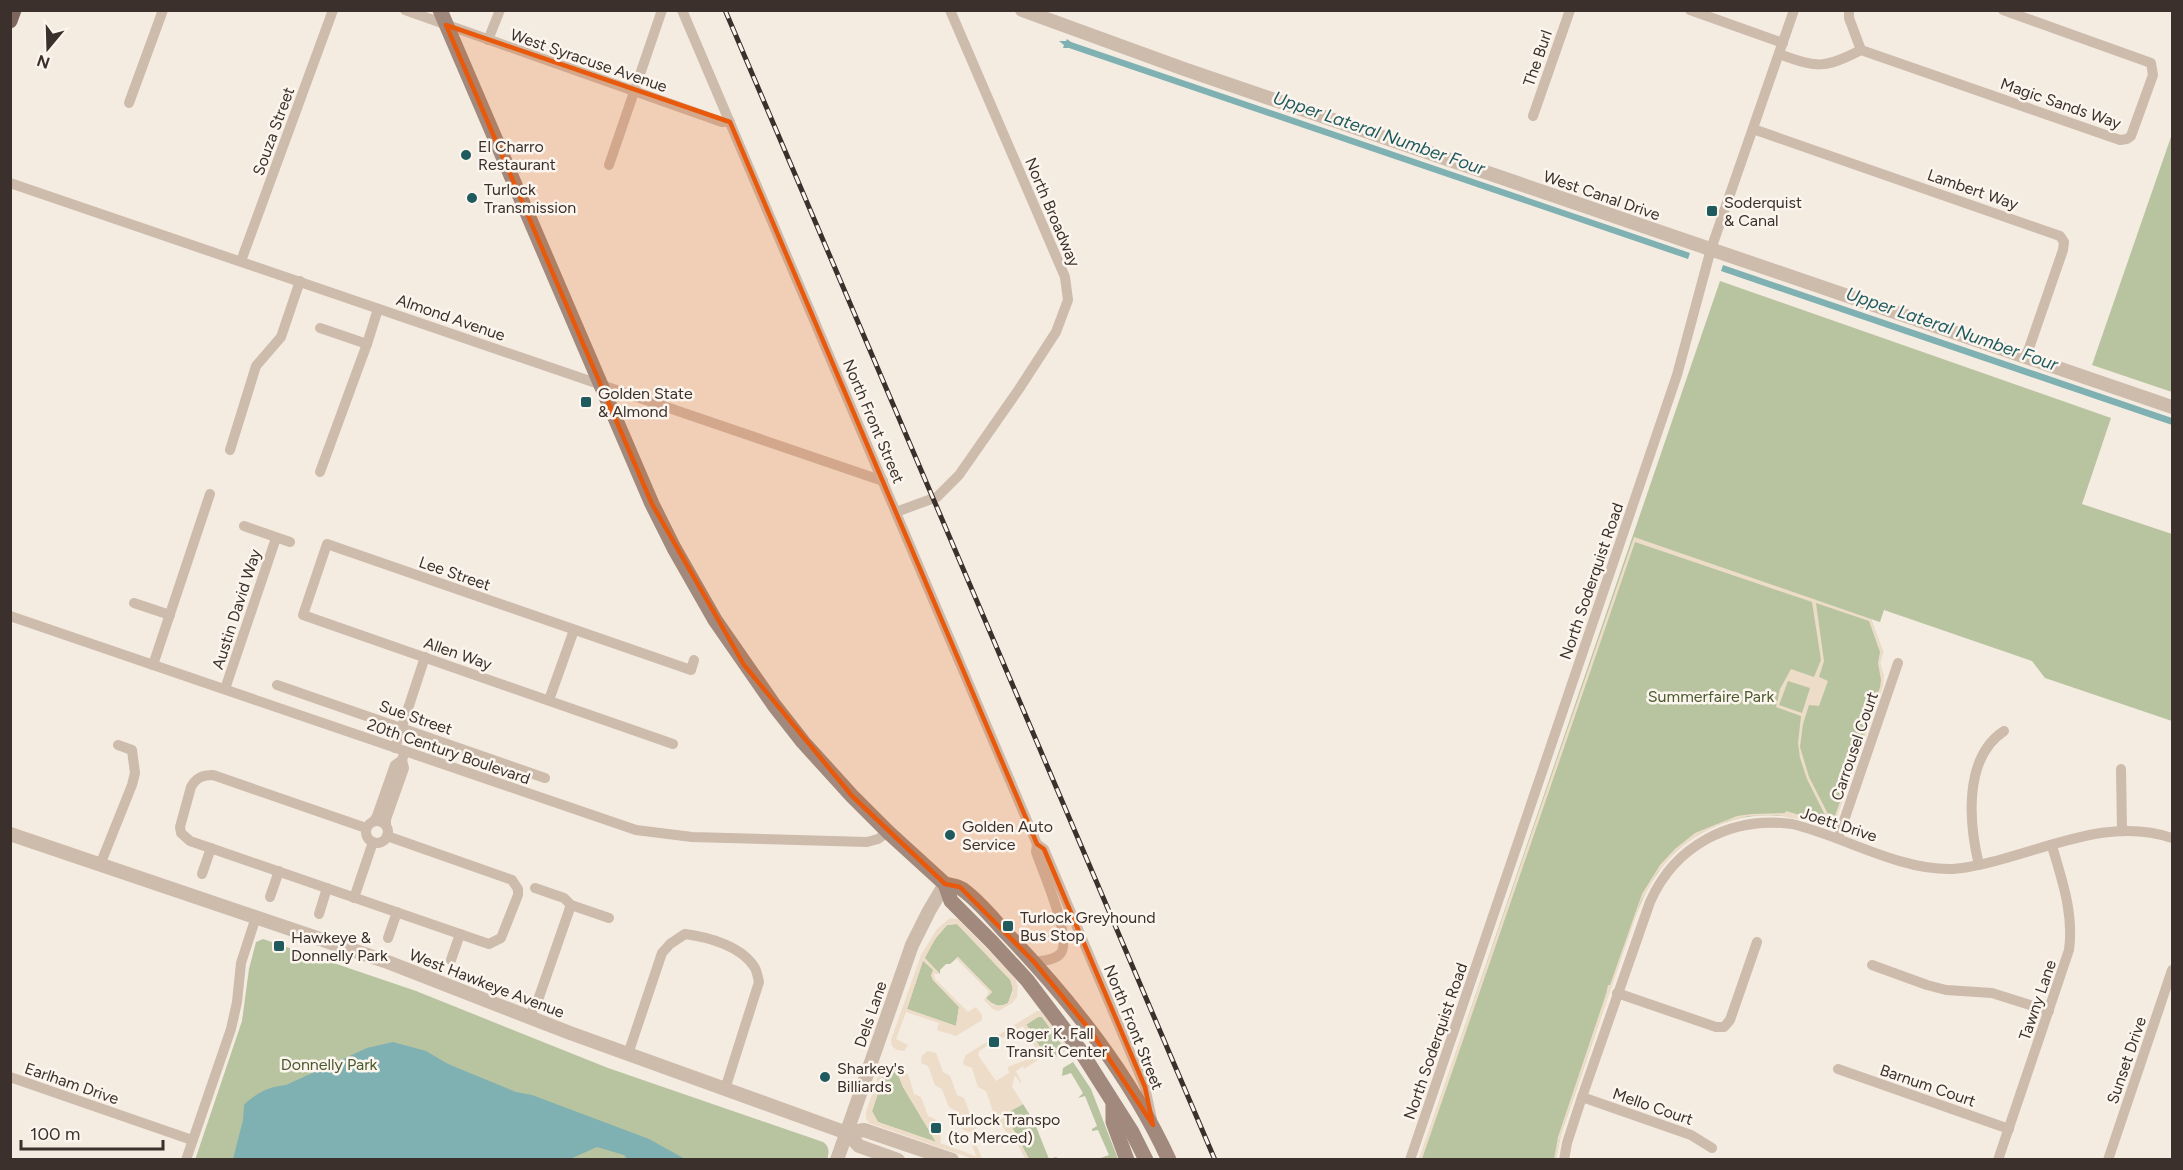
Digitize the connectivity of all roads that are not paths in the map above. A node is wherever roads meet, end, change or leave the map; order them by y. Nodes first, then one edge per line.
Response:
1 (163, 10) edge
2 (333, 10) edge
3 (405, 10) edge
4 (440, 10) edge
5 (500, 10) edge
6 (662, 10) edge
7 (682, 10) edge
8 (950, 10) edge
9 (1022, 10) edge
10 (1569, 10) edge
11 (1690, 10) edge
12 (1794, 10) edge
13 (1849, 10) edge
14 (2003, 10) edge
15 (1037, 13) edge
16 (446, 25) junction
17 (488, 40) junction
18 (1783, 43) junction
19 (1861, 50) junction
20 (1779, 54) junction
21 (635, 91) junction
22 (129, 103) dead end
23 (1533, 116) dead end
24 (730, 122) junction
25 (1753, 129) junction
26 (609, 165) dead end
27 (10, 183) edge
28 (1711, 249) junction
29 (241, 261) junction
30 (300, 281) junction
31 (378, 309) junction
32 (320, 328) dead end
33 (367, 344) junction
34 (2026, 357) junction
35 (599, 382) junction
36 (2172, 407) edge
37 (230, 450) dead end
38 (320, 472) dead end
39 (883, 481) junction
40 (210, 494) dead end
41 (896, 513) junction
42 (244, 526) dead end
43 (276, 538) junction
44 (290, 542) dead end
45 (327, 544) joint
46 (134, 603) dead end
47 (170, 615) junction
48 (10, 616) edge
49 (574, 630) junction
50 (425, 657) junction
51 (694, 660) dead end
52 (1898, 663) dead end
53 (153, 665) junction
54 (277, 686) dead end
55 (225, 689) junction
56 (549, 700) junction
57 (402, 728) junction
58 (2004, 731) dead end
59 (673, 744) dead end
60 (118, 745) dead end
61 (400, 753) junction
62 (2121, 769) dead end
63 (545, 778) dead end
64 (370, 824) junction
65 (2122, 830) junction
66 (387, 831) junction
67 (888, 832) junction
68 (10, 834) edge
69 (1838, 838) junction
70 (2172, 838) edge
71 (373, 842) junction
72 (1037, 844) junction
73 (2052, 846) junction
74 (211, 848) junction
75 (100, 865) junction
76 (1979, 865) junction
77 (279, 872) junction
78 (202, 874) dead end
79 (945, 884) junction
80 (327, 888) junction
81 (535, 888) dead end
82 (270, 897) dead end
83 (354, 898) junction
84 (571, 905) junction
85 (397, 912) junction
86 (319, 914) dead end
87 (256, 917) junction
88 (609, 918) dead end
89 (460, 934) junction
90 (388, 938) dead end
91 (1757, 942) dead end
92 (451, 960) dead end
93 (1034, 963) junction
94 (1872, 965) dead end
95 (2172, 970) edge
96 (1617, 993) junction
97 (2049, 1011) junction
98 (529, 1017) junction
99 (628, 1054) junction
100 (1838, 1069) dead end
101 (10, 1077) edge
102 (725, 1089) junction
103 (1582, 1097) junction
104 (1113, 1106) junction
105 (1153, 1125) junction
106 (2009, 1129) junction
107 (847, 1133) junction
108 (192, 1140) junction
109 (1712, 1148) dead end
110 (186, 1160) edge
111 (837, 1160) edge
112 (898, 1160) edge
113 (952, 1160) edge
114 (1127, 1160) edge
115 (1146, 1160) edge
116 (1169, 1160) edge
117 (1410, 1160) edge
118 (1564, 1160) edge
119 (1998, 1160) edge
120 (2108, 1160) edge

1 - 22 street
2 - 29 street, Souza Street
3 - 16 street, West Syracuse Avenue
4 - 16 main road
5 - 17 street
6 - 21 street
7 - 24 street, North Front Street
8 - 41 street, North Broadway
9 - 15 street, West Canal Drive
10 - 23 street, The Burl
11 - 18 street
12 - 18 street, North Soderquist Road
13 - 19 street
14 - 19 street, Magic Sands Way
15 - 28 street, West Canal Drive
16 - 17 street, West Syracuse Avenue
16 - 35 main road
17 - 21 street, West Syracuse Avenue
18 - 20 street, North Soderquist Road
19 - 20 street
20 - 25 street, North Soderquist Road
21 - 24 street, West Syracuse Avenue
21 - 26 street
24 - 39 street, North Front Street
25 - 28 street, North Soderquist Road
25 - 34 street, Lambert Way
27 - 29 street, Almond Avenue
28 - 34 street, West Canal Drive
28 - 117 street, North Soderquist Road
29 - 30 street, Almond Avenue
30 - 31 street, Almond Avenue
30 - 37 street
31 - 33 street
31 - 35 street, Almond Avenue
32 - 33 street
33 - 38 street
34 - 36 street, West Canal Drive
35 - 39 street, Almond Avenue
35 - 67 main road
39 - 41 street, North Front Street
40 - 47 street
41 - 72 street, North Front Street
42 - 43 street
43 - 44 street
43 - 55 street, Austin David Way
45 - 49 street, Lee Street
45 - 50 street, Allen Way
46 - 47 street
47 - 53 street
48 - 53 street, 20th Century Boulevard
49 - 51 street, Lee Street
49 - 56 street
50 - 56 street, Allen Way
50 - 57 street
52 - 69 street, Carrousel Court
53 - 55 street, 20th Century Boulevard
54 - 57 street, Sue Street
55 - 61 street, 20th Century Boulevard
56 - 59 street, Allen Way
57 - 61 street
57 - 63 street, Sue Street
58 - 76 street
60 - 75 street
61 - 64 street
61 - 66 street
61 - 67 street, 20th Century Boulevard
62 - 65 street
64 - 66 street
64 - 71 street
64 - 74 street
65 - 70 street, Joett Drive
65 - 73 street, Joett Drive
66 - 71 street
66 - 89 street
67 - 79 main road
68 - 75 street, West Hawkeye Avenue
69 - 76 street, Joett Drive
69 - 96 street, Joett Drive
71 - 83 street
72 - 93 street, North Front Street
72 - 105 street, North Front Street
73 - 76 street, Joett Drive
73 - 97 street, Tawny Lane
74 - 77 street
74 - 78 street
75 - 87 street, West Hawkeye Avenue
77 - 80 street
77 - 82 street
79 - 93 main road
79 - 104 main road
79 - 107 street, Dels Lane
80 - 83 street
80 - 86 street
81 - 84 street
83 - 85 street
84 - 88 street
84 - 98 street
85 - 89 street
85 - 90 street
87 - 98 street, West Hawkeye Avenue
87 - 108 street
89 - 92 street
91 - 96 street
93 - 105 main road
94 - 97 street
95 - 120 street, Sunset Drive
96 - 103 street, Joett Drive
97 - 106 street, Tawny Lane
98 - 99 street, West Hawkeye Avenue
99 - 102 street, West Hawkeye Avenue
99 - 102 street
100 - 106 street, Barnum Court
101 - 108 street, Earlham Drive
102 - 107 street, West Hawkeye Avenue
103 - 109 street, Mello Court
103 - 118 street, Joett Drive
104 - 114 main road
104 - 115 main road
105 - 116 main road
106 - 119 street, Tawny Lane
107 - 111 street, Dels Lane
107 - 112 street, West Hawkeye Avenue
107 - 113 street, West Hawkeye Avenue
108 - 110 street

